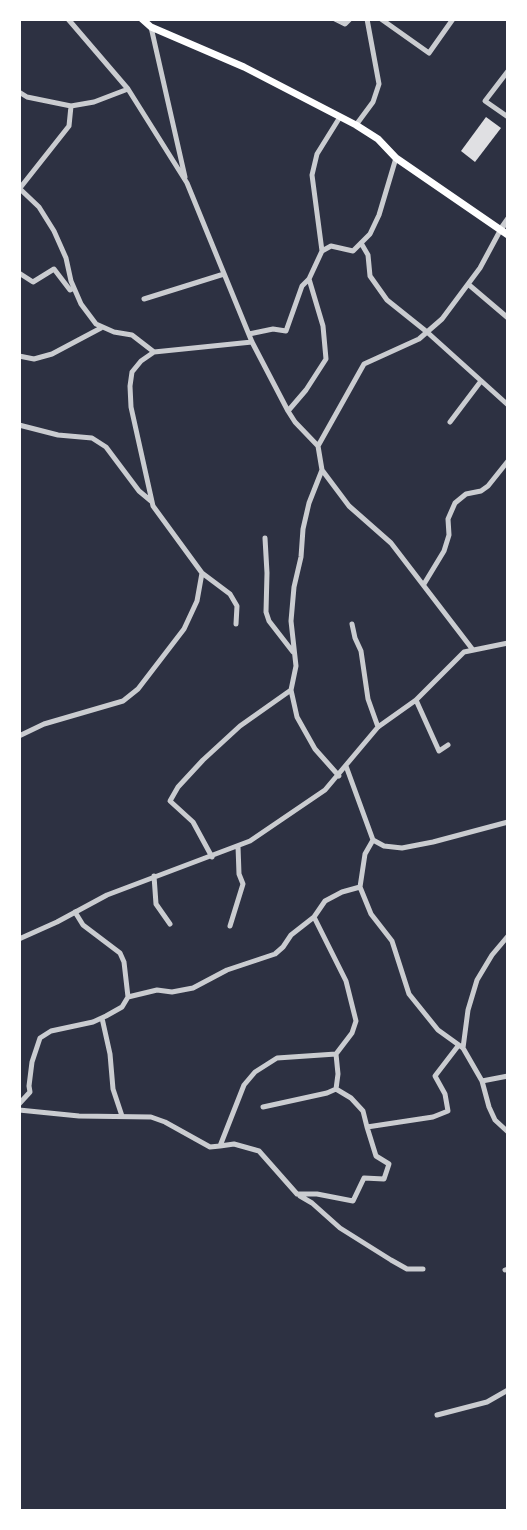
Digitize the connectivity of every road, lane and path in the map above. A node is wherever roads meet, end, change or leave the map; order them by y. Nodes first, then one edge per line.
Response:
1 (68, 19) edge
2 (142, 19) edge
3 (335, 19) edge
4 (350, 19) edge
5 (367, 19) edge
6 (381, 19) edge
7 (453, 19) edge
8 (151, 27) junction
9 (508, 71) edge
10 (128, 89) junction
11 (19, 92) edge
12 (71, 106) junction
13 (340, 117) junction
14 (508, 117) edge
15 (356, 125) junction
16 (396, 158) junction
17 (187, 183) junction
18 (19, 188) edge
19 (508, 219) edge
20 (504, 232) edge
21 (361, 243) junction
22 (323, 251) junction
23 (19, 273) edge
24 (224, 274) junction
25 (309, 279) junction
26 (468, 284) junction
27 (74, 289) junction
28 (144, 299) dead end
29 (508, 318) edge
30 (101, 328) junction
31 (427, 332) junction
32 (249, 334) junction
33 (252, 342) junction
34 (154, 352) junction
35 (19, 356) edge
36 (481, 381) junction
37 (508, 405) edge
38 (288, 411) junction
39 (450, 422) dead end
40 (19, 425) edge
41 (318, 446) junction
42 (508, 461) edge
43 (322, 470) junction
44 (152, 502) junction
45 (265, 538) dead end
46 (202, 573) junction
47 (424, 584) junction
48 (236, 624) dead end
49 (352, 624) dead end
50 (508, 643) edge
51 (473, 650) junction
52 (295, 654) junction
53 (291, 690) junction
54 (416, 700) junction
55 (378, 727) junction
56 (19, 736) edge
57 (448, 746) dead end
58 (346, 766) junction
59 (339, 776) junction
60 (508, 822) edge
61 (373, 840) junction
62 (238, 846) junction
63 (212, 857) junction
64 (154, 876) junction
65 (360, 887) junction
66 (75, 912) junction
67 (314, 917) junction
68 (170, 924) dead end
69 (230, 926) dead end
70 (508, 936) edge
71 (19, 939) edge
72 (128, 997) junction
73 (102, 1018) junction
74 (461, 1047) junction
75 (336, 1054) junction
76 (508, 1076) edge
77 (482, 1081) junction
78 (336, 1089) junction
79 (19, 1107) edge
80 (263, 1107) dead end
81 (122, 1116) junction
82 (367, 1127) junction
83 (508, 1132) edge
84 (220, 1146) junction
85 (297, 1194) junction
86 (423, 1269) dead end
87 (508, 1390) edge
88 (438, 1415) dead end

1 - 10 street
2 - 8 main road
3 - 4 street
5 - 15 street
6 - 7 street
8 - 13 main road
8 - 17 street
9 - 14 street
10 - 12 street
10 - 17 street
11 - 12 street
12 - 18 street
13 - 15 main road
13 - 22 street
15 - 16 main road
16 - 20 main road
16 - 21 street
17 - 24 street
18 - 27 street
19 - 20 street
20 - 26 street
21 - 22 street
21 - 31 street
22 - 25 street
23 - 27 street
24 - 28 street
24 - 32 street
25 - 32 street
25 - 38 street
26 - 29 street
26 - 31 street
27 - 30 street
30 - 34 street
30 - 35 street
31 - 36 street
31 - 41 street
32 - 33 street
33 - 34 street
33 - 38 street
34 - 44 street
36 - 37 street
36 - 39 street
38 - 41 street
40 - 44 street
41 - 43 street
42 - 47 street
43 - 47 street
43 - 52 street
44 - 46 street
45 - 52 street
46 - 48 street
46 - 56 street
47 - 51 street
49 - 55 street
50 - 51 street
51 - 54 street
52 - 53 street
53 - 59 street
53 - 63 street
54 - 55 street
54 - 57 street
55 - 58 street
58 - 59 street
58 - 61 street
59 - 62 street
60 - 61 street
61 - 65 street
62 - 63 street
62 - 69 street
63 - 64 street
64 - 66 street
64 - 68 street
65 - 67 street
65 - 74 street
66 - 71 street
66 - 72 street
67 - 72 street
67 - 75 street
70 - 74 street
72 - 73 street
73 - 79 street
73 - 81 street
74 - 77 street
74 - 82 street
75 - 78 street
75 - 84 street
76 - 77 street
77 - 83 street
78 - 80 street
78 - 82 street
79 - 81 street
81 - 84 street
82 - 85 street
84 - 85 street
85 - 86 street
87 - 88 street

